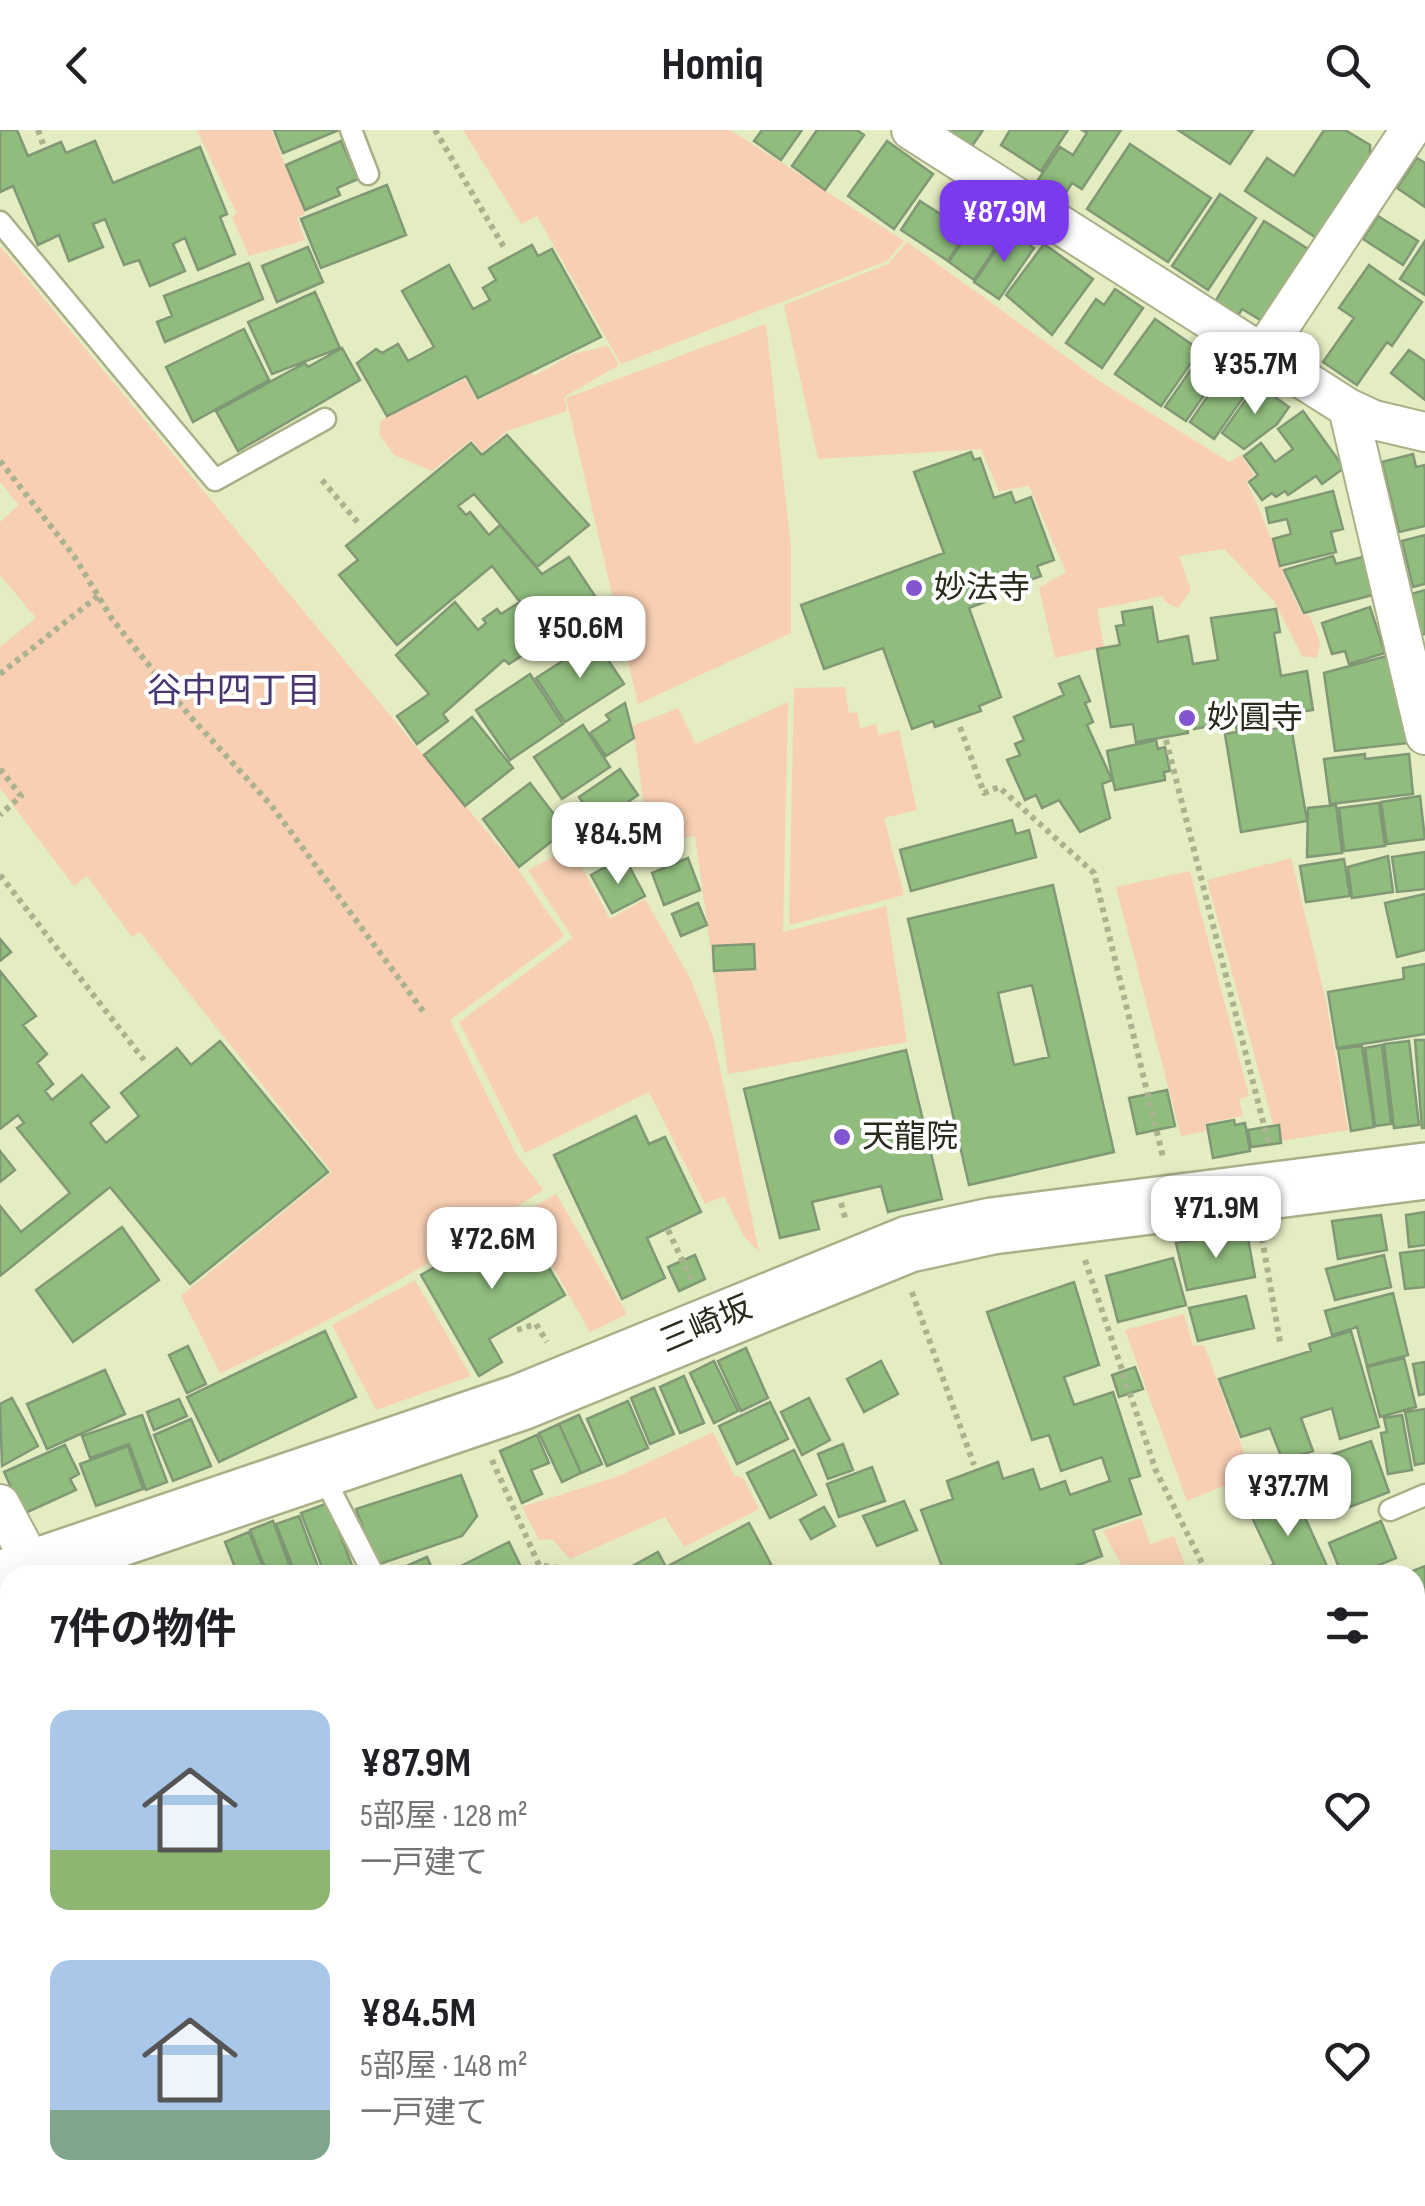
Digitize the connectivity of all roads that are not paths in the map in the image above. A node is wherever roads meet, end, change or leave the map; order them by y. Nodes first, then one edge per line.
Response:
1 (351, 130) edge
2 (911, 130) edge
3 (1396, 135) edge
4 (368, 174) dead end
5 (0, 222) edge
6 (1263, 352) junction
7 (1348, 408) junction
8 (325, 420) dead end
9 (1425, 432) edge
10 (1425, 734) edge
11 (1425, 1171) edge
12 (320, 1470) junction
13 (1425, 1495) edge
14 (0, 1504) edge
15 (1390, 1510) dead end
16 (14, 1565) edge
17 (40, 1565) edge
18 (369, 1565) edge

1 - 4 lane
2 - 6 street
3 - 6 street
5 - 8 lane
6 - 7 street
7 - 9 street
7 - 10 street
11 - 12 main road, 三崎坂
12 - 17 main road, 三崎坂
12 - 18 lane
13 - 15 lane
14 - 16 street

